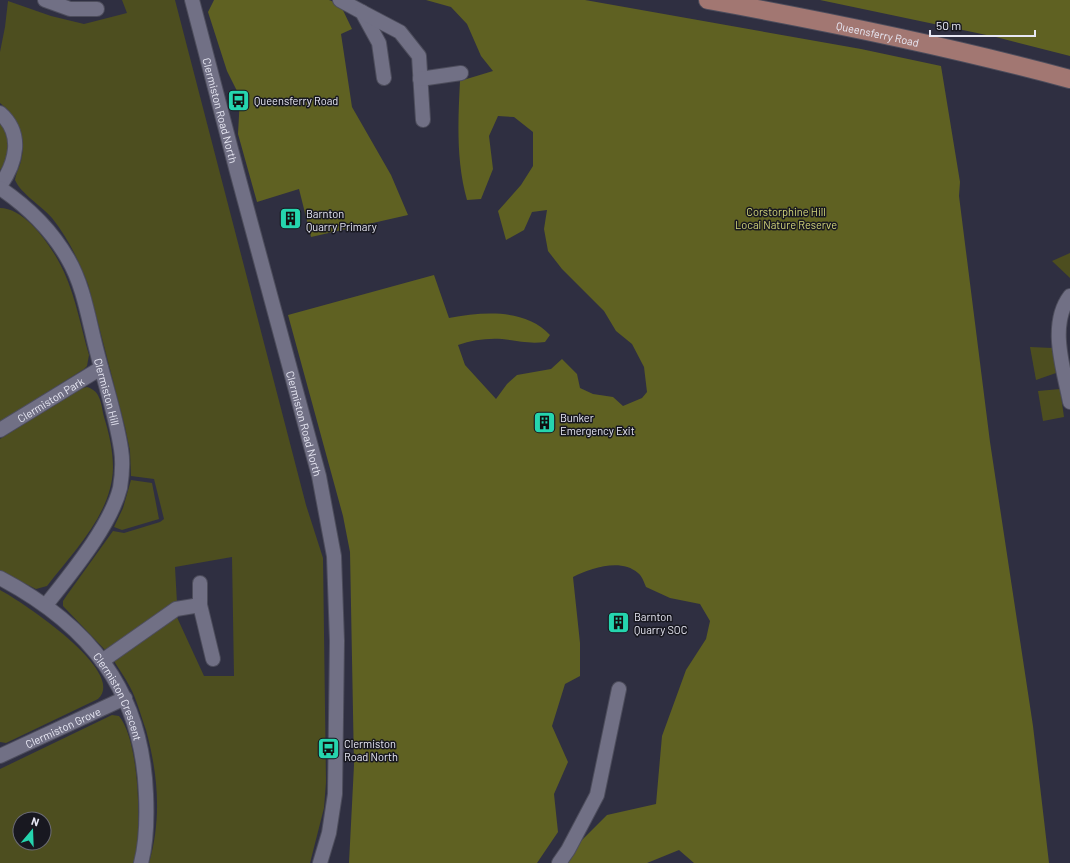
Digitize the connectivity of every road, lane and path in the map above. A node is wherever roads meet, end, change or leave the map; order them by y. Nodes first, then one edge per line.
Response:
1 (45, 0) edge
2 (192, 0) edge
3 (198, 0) edge
4 (340, 0) edge
5 (708, 0) edge
6 (97, 9) dead end
7 (362, 12) junction
8 (196, 16) junction
9 (461, 73) dead end
10 (384, 78) dead end
11 (420, 79) junction
12 (1070, 79) edge
13 (0, 113) edge
14 (423, 120) dead end
15 (0, 187) edge
16 (1070, 296) edge
17 (101, 368) junction
18 (1070, 402) edge
19 (0, 430) edge
20 (0, 578) edge
21 (200, 583) dead end
22 (46, 605) junction
23 (200, 605) junction
24 (213, 659) dead end
25 (102, 660) junction
26 (619, 688) dead end
27 (125, 698) junction
28 (0, 756) edge
29 (141, 863) edge
30 (320, 863) edge
31 (559, 863) edge

1 - 6 street
2 - 8 street, Clermiston Road North
3 - 8 street, Clermiston Road North
4 - 7 street
5 - 12 main road, Queensferry Road
7 - 10 street
7 - 11 street
8 - 30 street, Clermiston Road North
9 - 11 street
11 - 14 street
13 - 15 street
15 - 17 street, Clermiston Hill
16 - 18 street
17 - 19 street, Clermiston Park
17 - 22 street, Clermiston Hill
20 - 22 street, Clermiston Crescent
21 - 23 street
22 - 25 street, Clermiston Crescent
23 - 24 street
23 - 25 street
25 - 27 street, Clermiston Crescent
26 - 31 street
27 - 28 street, Clermiston Grove
27 - 29 street, Clermiston Crescent

